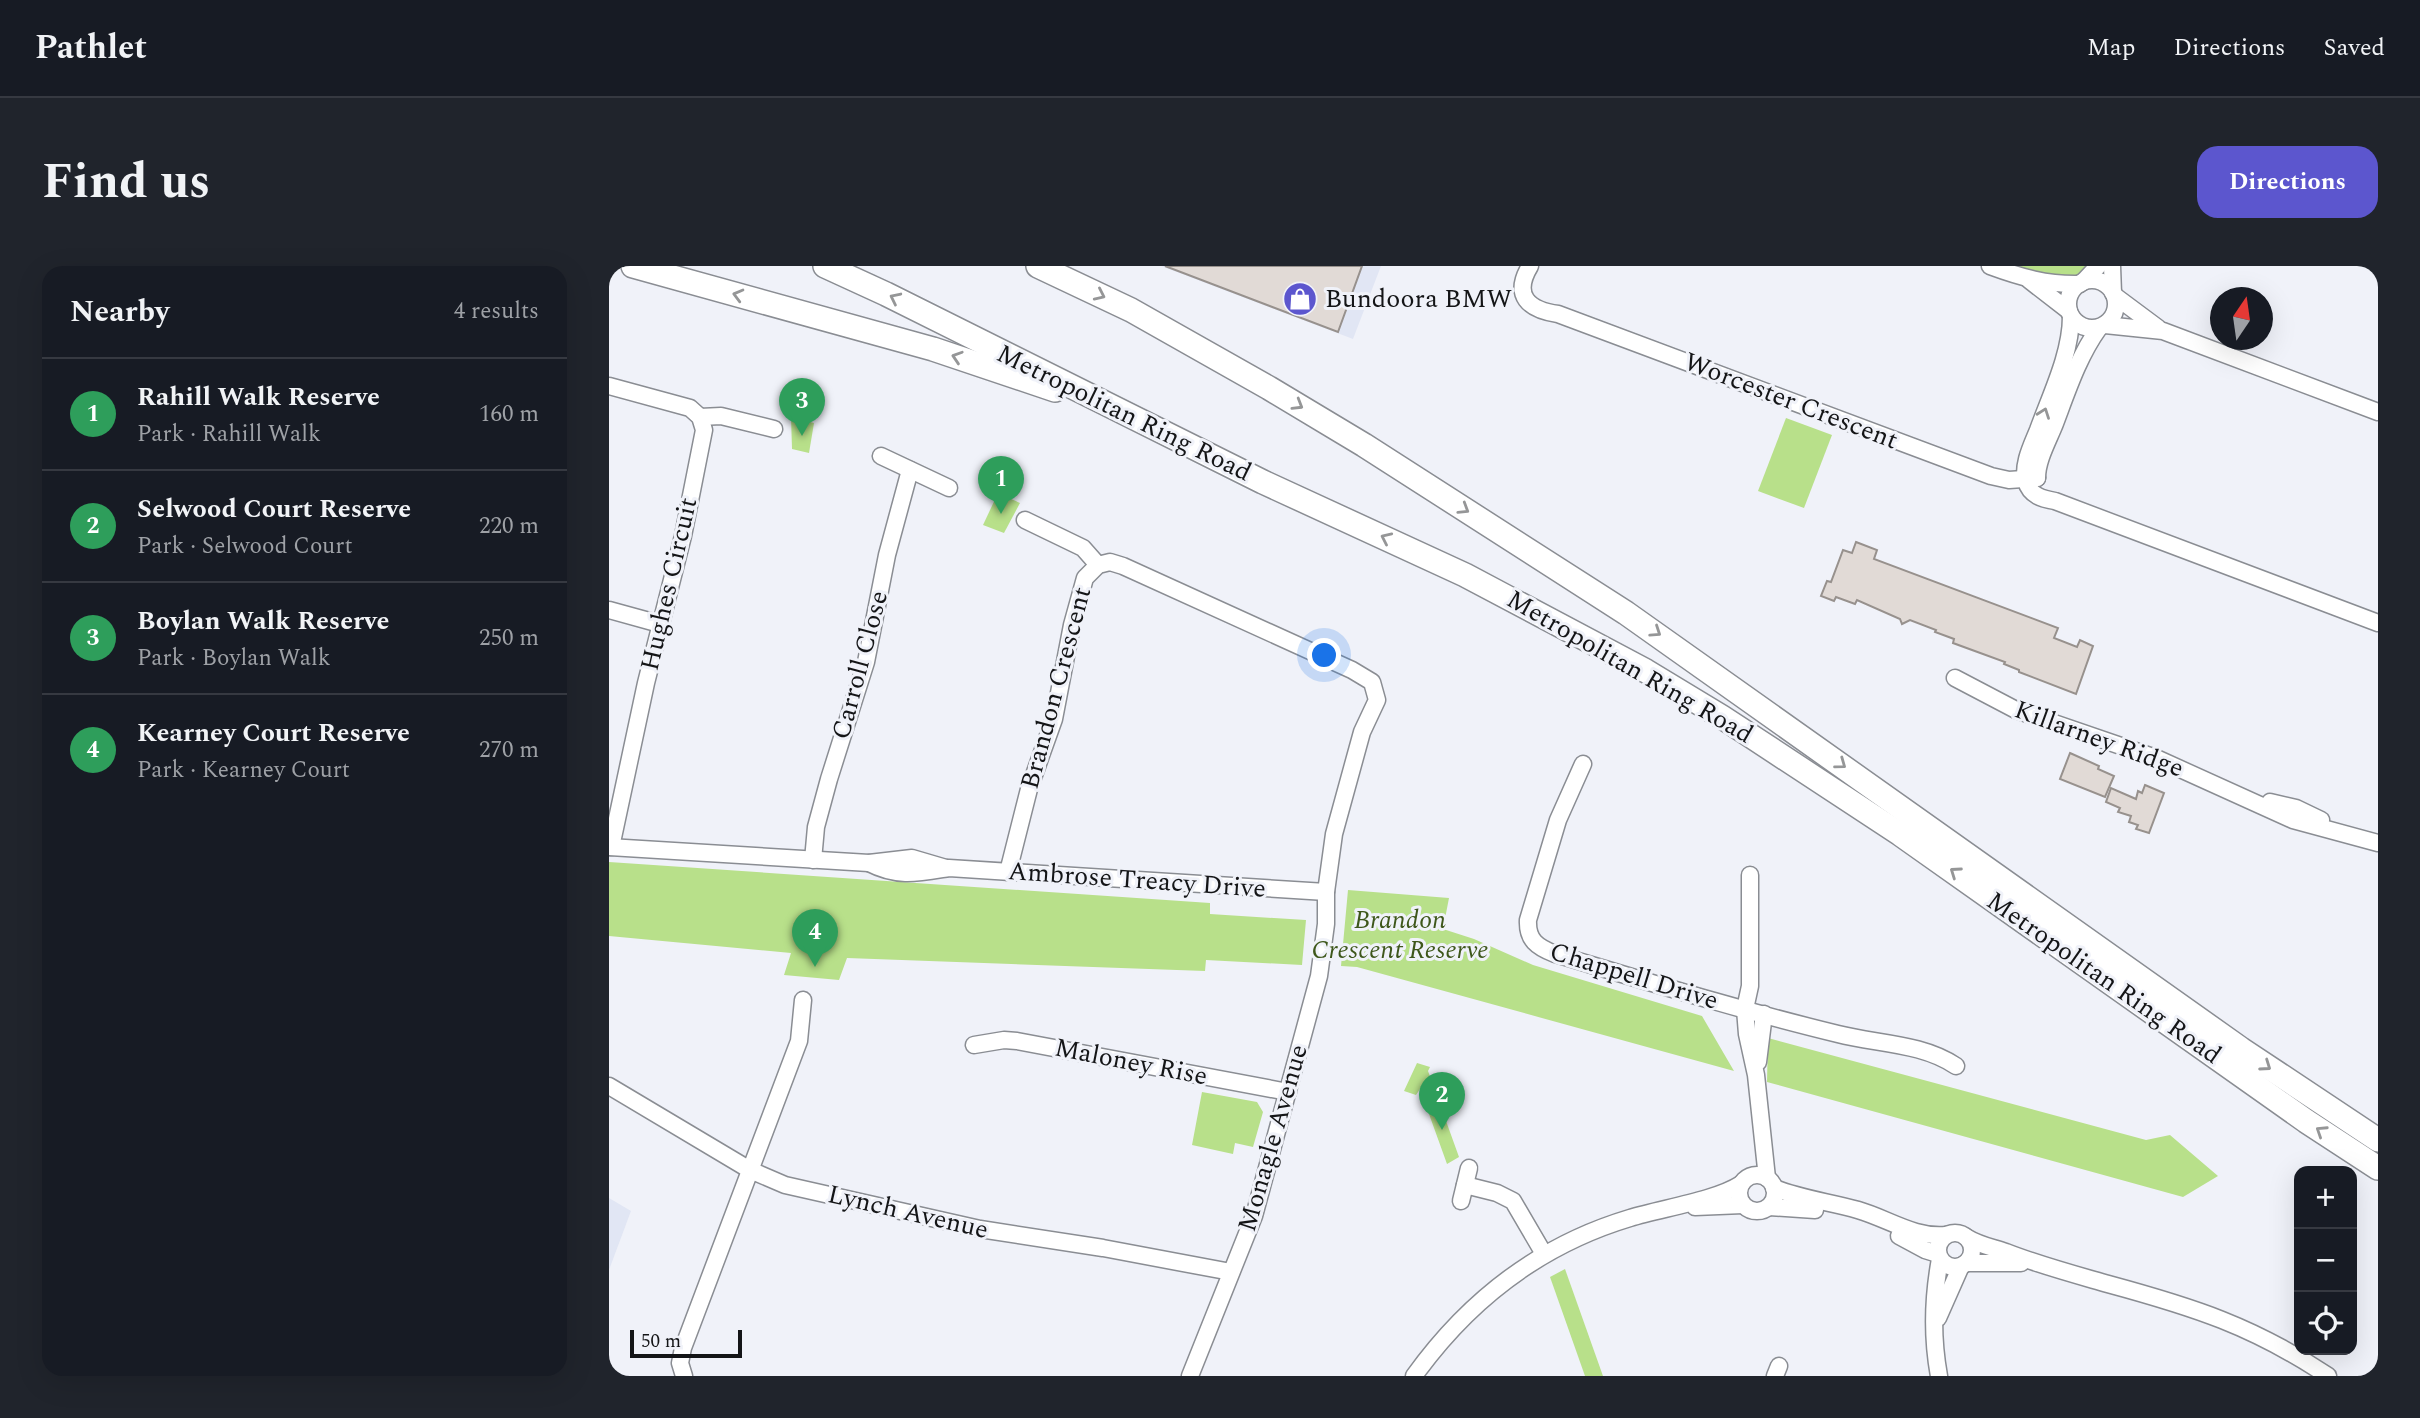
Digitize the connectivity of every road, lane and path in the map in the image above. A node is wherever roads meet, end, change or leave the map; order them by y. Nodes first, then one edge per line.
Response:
1 (633, 266) edge
2 (825, 266) edge
3 (1038, 266) edge
4 (1531, 266) edge
5 (1990, 266) edge
6 (2098, 266) edge
7 (2112, 266) edge
8 (2028, 280) junction
9 (2082, 283) junction
10 (2114, 294) junction
11 (2070, 313) junction
12 (2102, 326) junction
13 (2163, 331) junction
14 (609, 386) edge
15 (1115, 408) junction
16 (2378, 412) edge
17 (700, 417) junction
18 (774, 429) dead end
19 (881, 456) dead end
20 (910, 470) junction
21 (2032, 478) junction
22 (949, 488) dead end
23 (1025, 520) dead end
24 (1098, 565) junction
25 (609, 610) edge
26 (2378, 623) edge
27 (660, 624) junction
28 (1955, 678) dead end
29 (1583, 764) dead end
30 (2378, 843) edge
31 (610, 847) edge
32 (813, 860) junction
33 (1008, 872) junction
34 (1750, 876) dead end
35 (1326, 892) junction
36 (803, 1000) dead end
37 (1745, 1009) junction
38 (1764, 1014) junction
39 (974, 1045) dead end
40 (1956, 1066) dead end
41 (1756, 1074) junction
42 (609, 1086) edge
43 (1288, 1092) junction
44 (1760, 1122) junction
45 (2378, 1140) edge
46 (1469, 1168) dead end
47 (2378, 1168) edge
48 (750, 1170) junction
49 (1744, 1180) junction
50 (1771, 1183) junction
51 (1743, 1205) junction
52 (1675, 1207) junction
53 (1769, 1207) junction
54 (1946, 1235) junction
55 (1966, 1237) junction
56 (1544, 1254) junction
57 (1939, 1256) junction
58 (1964, 1264) junction
59 (2038, 1265) junction
60 (1231, 1272) junction
61 (1935, 1327) junction
62 (684, 1376) edge
63 (1190, 1376) edge
64 (1414, 1376) edge
65 (1939, 1376) edge
66 (2328, 1376) edge

15 -> 1 highway
15 -> 2 highway, Metropolitan Ring Road
3 -> 45 highway, Metropolitan Ring Road
4 - 21 street, Worcester Crescent
5 - 8 street
6 - 9 street
7 - 10 street
8 - 9 street
8 - 11 street
9 - 10 street
9 - 11 street
10 - 12 street
10 - 13 street
11 - 12 street
21 -> 11 street
12 - 13 street
12 - 21 street
13 - 16 street
14 - 17 street
47 -> 15 highway, Metropolitan Ring Road
17 - 18 street
17 - 27 street, Hughes Circuit
19 - 20 street
20 - 22 street
20 - 32 street, Carroll Close
21 - 26 street
23 - 24 street
24 - 33 street, Brandon Crescent
24 - 35 street, Brandon Crescent
25 - 27 street
27 - 31 street, Hughes Circuit
28 - 30 street, Killarney Ridge
29 - 37 street, Chappell Drive
31 - 32 street, Ambrose Treacy Drive
32 - 33 street, Ambrose Treacy Drive
33 - 35 street, Ambrose Treacy Drive
34 - 37 street
35 - 43 street, Monagle Avenue
36 - 48 street
37 - 38 street, Chappell Drive
37 - 41 street, Chappell Drive
38 - 40 street, Chappell Drive
38 - 41 street, Chappell Drive
39 - 43 street, Maloney Rise
41 - 44 street, Chappell Drive
42 - 48 street, Lynch Avenue
43 - 60 street, Monagle Avenue
44 - 49 street, Chappell Drive
44 - 50 street, Chappell Drive
46 - 56 street
48 - 60 street, Lynch Avenue
48 - 62 street
49 - 50 street
49 - 51 street
49 - 52 street
50 - 53 street
50 - 54 street
51 - 52 street
51 - 53 street
52 - 56 street
53 - 57 street
54 - 55 street
54 - 57 street
55 - 58 street
55 - 59 street
56 - 64 street
57 - 58 street
57 - 61 street
58 - 59 street
58 - 61 street
59 - 66 street
60 - 63 street, Monagle Avenue
61 - 65 street

